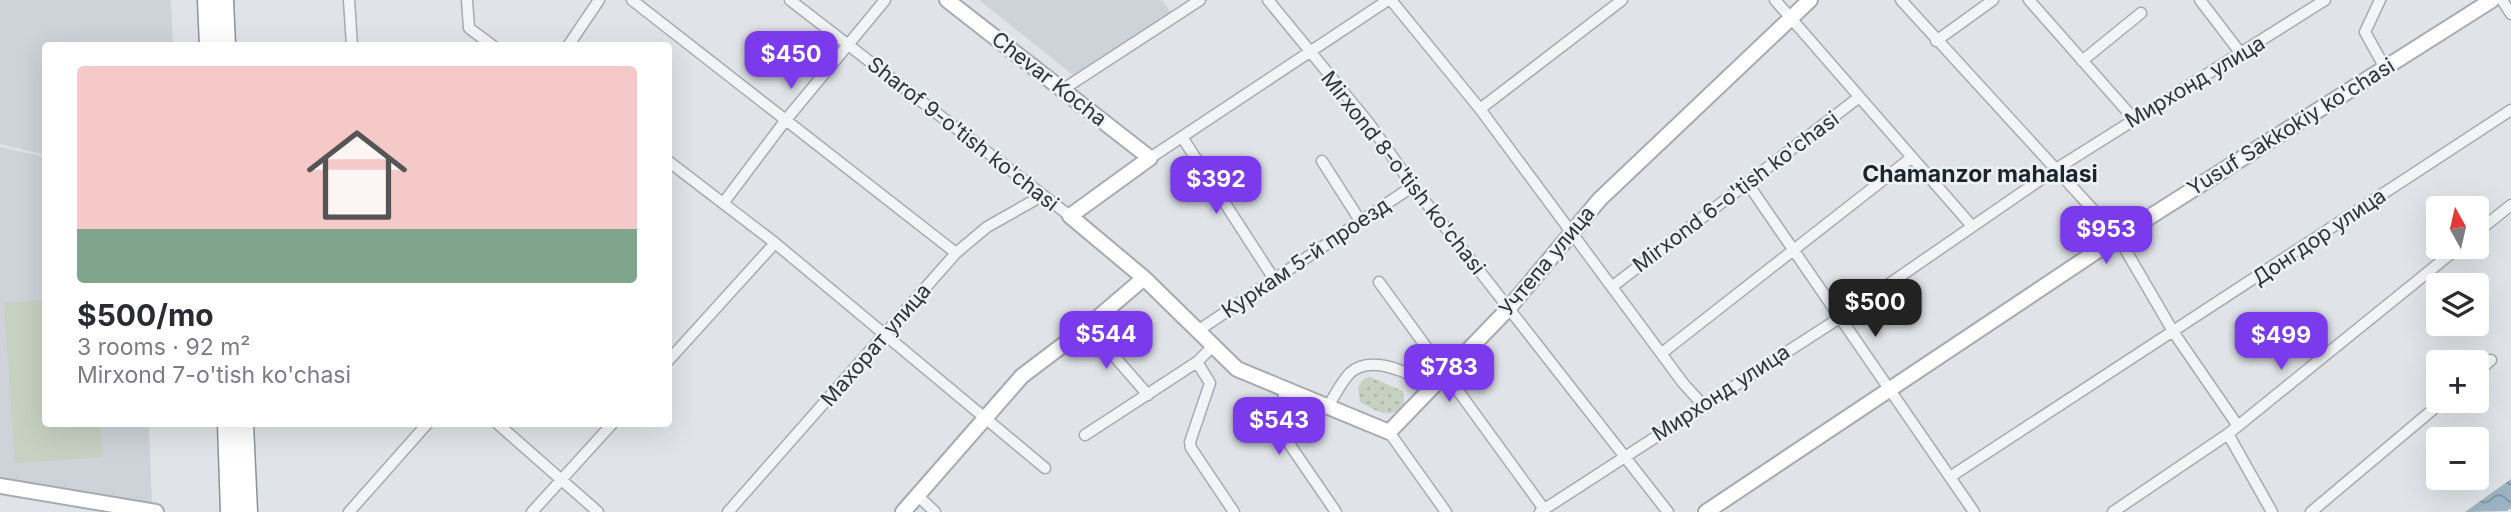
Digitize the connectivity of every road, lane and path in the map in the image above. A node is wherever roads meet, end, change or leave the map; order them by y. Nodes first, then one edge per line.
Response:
1 (207, 0) edge
2 (224, 0) edge
3 (349, 0) edge
4 (467, 0) edge
5 (599, 0) edge
6 (632, 0) edge
7 (790, 0) edge
8 (885, 0) edge
9 (947, 0) edge
10 (1200, 0) edge
11 (1268, 0) edge
12 (1390, 0) edge
13 (1622, 0) edge
14 (1775, 0) edge
15 (1810, 0) edge
16 (1901, 0) edge
17 (1993, 0) edge
18 (2029, 0) edge
19 (2200, 0) edge
20 (2325, 0) edge
21 (2380, 0) edge
22 (2492, 0) edge
23 (2502, 0) edge
24 (2141, 13) dead end
25 (2511, 13) edge
26 (1793, 20) junction
27 (1936, 41) junction
28 (209, 42) edge
29 (226, 42) edge
30 (352, 42) edge
31 (488, 42) edge
32 (571, 42) edge
33 (850, 46) junction
34 (1308, 52) junction
35 (2242, 55) junction
36 (2082, 61) junction
37 (2385, 68) junction
38 (1062, 90) junction
39 (1858, 98) junction
40 (1480, 109) junction
41 (2511, 110) edge
42 (2134, 119) junction
43 (785, 121) junction
44 (1182, 137) junction
45 (1150, 158) junction
46 (1911, 158) junction
47 (1322, 161) dead end
48 (672, 164) edge
49 (2056, 169) junction
50 (1748, 184) junction
51 (1413, 186) junction
52 (1040, 197) junction
53 (724, 202) junction
54 (2511, 205) edge
55 (1070, 216) junction
56 (1361, 222) junction
57 (2489, 223) edge
58 (1972, 225) junction
59 (1572, 233) junction
60 (2118, 237) junction
61 (775, 243) junction
62 (1793, 249) junction
63 (956, 253) junction
64 (2444, 259) edge
65 (1144, 278) junction
66 (1274, 279) junction
67 (1379, 282) dead end
68 (1613, 286) junction
69 (1508, 309) junction
70 (1840, 317) junction
71 (1088, 326) junction
72 (1199, 330) junction
73 (2174, 333) junction
74 (886, 334) junction
75 (1214, 345) junction
76 (1662, 353) junction
77 (672, 357) edge
78 (1197, 362) junction
79 (1446, 374) junction
80 (1436, 385) junction
81 (1892, 389) junction
82 (1285, 391) junction
83 (1148, 395) junction
84 (1702, 404) junction
85 (1328, 406) junction
86 (2429, 413) edge
87 (986, 416) junction
88 (2238, 426) junction
89 (228, 427) edge
90 (243, 427) edge
91 (424, 427) edge
92 (501, 427) edge
93 (609, 427) edge
94 (1389, 432) junction
95 (2228, 434) junction
96 (1085, 435) dead end
97 (237, 454) junction
98 (1625, 455) junction
99 (1045, 468) dead end
100 (1950, 477) junction
101 (562, 480) junction
102 (0, 486) edge
103 (918, 496) junction
104 (1542, 511) edge
105 (156, 512) edge
106 (230, 512) edge
107 (248, 512) edge
108 (349, 512) edge
109 (532, 512) edge
110 (598, 512) edge
111 (728, 512) edge
112 (903, 512) edge
113 (935, 512) edge
114 (1234, 512) edge
115 (1336, 512) edge
116 (1446, 512) edge
117 (1668, 512) edge
118 (1706, 512) edge
119 (1974, 512) edge
120 (2113, 512) edge
121 (2272, 512) edge
122 (2311, 512) edge

1 - 28 highway
2 - 29 highway
3 - 30 street
4 - 31 street
5 - 32 street
6 - 43 street
7 - 33 street, Sharof 9-o'tish ko'chasi
8 - 33 street
9 - 38 street, Chevar Kocha
10 - 38 street
11 - 34 street, Mirxond 8-o'tish ko'chasi
12 - 34 street
12 - 40 street
13 - 40 street
14 - 26 street
15 - 26 street, Учтепа улица
16 - 27 street
17 - 27 street
18 - 36 street
19 - 35 street
20 - 35 street, Мирхонд улица
21 - 37 street
22 - 37 street, Yusuf Sakkokiy ko'chasi
23 - 25 street
24 - 36 street
26 - 39 street
26 - 59 street, Учтепа улица
27 - 49 street
33 - 43 street
33 - 52 street, Sharof 9-o'tish ko'chasi
34 - 44 street
34 - 51 street, Mirxond 8-o'tish ko'chasi
35 - 42 street, Мирхонд улица
36 - 42 street
37 - 60 street, Yusuf Sakkokiy ko'chasi
38 - 45 street, Chevar Kocha
39 - 46 street
39 - 50 street, Mirxond 6-o'tish ko'chasi
40 - 59 street
41 - 73 street, Донгдор улица
42 - 49 street, Мирхонд улица
43 - 53 street
43 - 63 street
44 - 45 street
44 - 66 street
45 - 55 street
46 - 58 street
46 - 62 street
47 - 56 street
48 - 53 street
49 - 58 street, Мирхонд улица
49 - 60 street
50 - 62 street
50 - 68 street, Mirxond 6-o'tish ko'chasi
51 - 56 street, Куркам 5-й проезд
51 - 69 street, Mirxond 8-o'tish ko'chasi
52 - 55 street, Sharof 9-o'tish ko'chasi
52 - 63 street, Махорат улица
53 - 61 street
54 - 57 street
55 - 65 street
56 - 66 street, Куркам 5-й проезд
58 - 70 street, Мирхонд улица
59 - 68 street
59 - 69 street, Учтепа улица
60 - 73 street
60 - 81 street, Yusuf Sakkokiy ko'chasi
61 - 74 street
61 - 77 street
62 - 70 street
62 - 76 street
63 - 74 street, Махорат улица
64 - 88 street
65 - 71 street
65 - 72 street
66 - 72 street, Куркам 5-й проезд
67 - 79 street
68 - 76 street
69 - 79 street, Учтепа улица
69 - 98 street, Mirxond 8-o'tish ko'chasi
70 - 81 street
70 - 84 street, Мирхонд улица
71 - 83 street
71 - 87 street
72 - 75 street
73 - 88 street
73 - 100 street, Донгдор улица
74 - 87 street
74 - 111 street, Махорат улица
75 - 78 street
75 - 82 street
76 - 84 street
78 - 83 street
78 - 114 street
79 - 80 street, Учтепа улица
79 - 104 street
80 - 85 street
80 - 94 street, Учтепа улица
81 - 100 street
81 - 118 street, Yusuf Sakkokiy ko'chasi
82 - 85 street
82 - 115 street
83 - 96 street
84 - 98 street, Мирхонд улица
85 - 94 street
86 - 122 street
87 - 99 street
87 - 103 street
88 - 95 street
89 - 97 highway
90 - 97 highway
91 - 108 street
92 - 101 street
93 - 101 street
94 - 116 street
95 - 120 street
95 - 121 street
97 - 106 highway
97 - 107 highway
98 - 104 street, Мирхонд улица
98 - 117 street, Mirxond 8-o'tish ko'chasi
100 - 119 street
101 - 109 street
101 - 110 street
102 - 105 street
103 - 112 street
103 - 113 street

